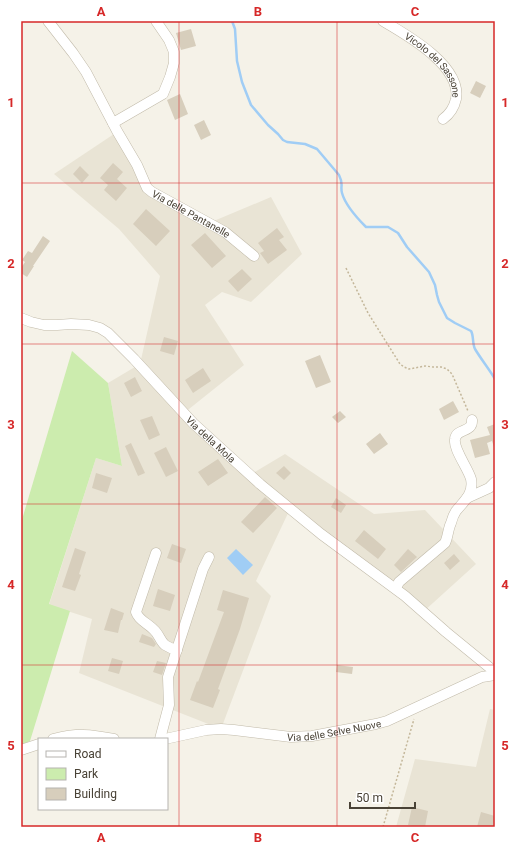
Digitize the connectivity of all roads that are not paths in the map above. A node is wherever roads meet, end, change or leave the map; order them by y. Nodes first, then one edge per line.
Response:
1 (48, 21) edge
2 (156, 21) edge
3 (383, 21) edge
4 (443, 119) dead end
5 (113, 123) junction
6 (254, 256) dead end
7 (21, 318) edge
8 (472, 420) road end
9 (495, 482) edge
10 (467, 498) junction
11 (156, 553) dead end
12 (209, 557) dead end
13 (396, 588) junction
14 (177, 650) junction
15 (495, 673) edge
16 (58, 738) edge
17 (108, 738) edge
18 (160, 738) edge
19 (168, 738) edge
20 (38, 744) edge
21 (21, 750) edge

1 - 5 street, Via delle Pantanelle
2 - 5 street
3 - 4 street, Vicolo del Sassone
5 - 6 street, Via delle Pantanelle
7 - 13 street, Via della Mola
8 - 10 street
9 - 10 street
10 - 13 street
11 - 14 street
12 - 14 street
13 - 15 street, Via della Mola
14 - 18 street
15 - 19 street, Via delle Selve Nuove
16 - 17 street
20 - 21 street

